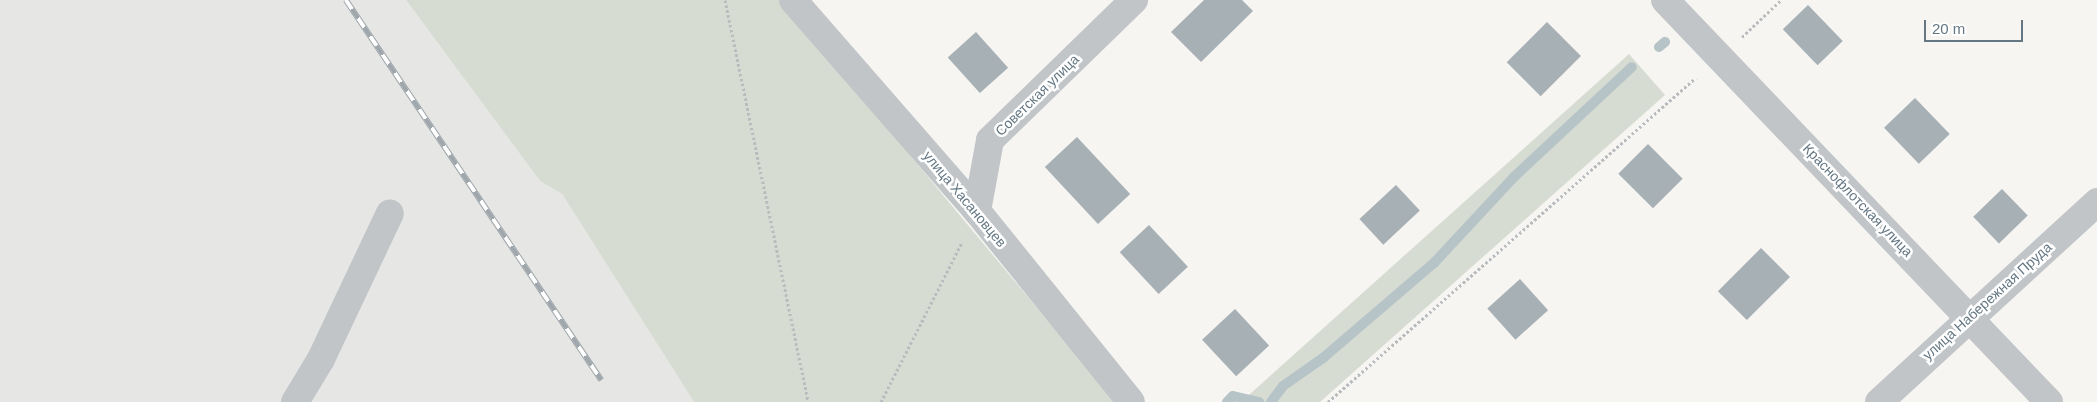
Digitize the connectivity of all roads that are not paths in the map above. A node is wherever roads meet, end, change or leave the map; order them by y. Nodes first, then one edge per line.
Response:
1 (793, 0) edge
2 (1134, 0) edge
3 (1665, 0) edge
4 (2097, 202) edge
5 (977, 211) junction
6 (390, 213) dead end
7 (1969, 317) junction
8 (295, 402) edge
9 (1131, 402) edge
10 (1879, 402) edge
11 (2049, 402) edge

1 - 5 street, улица Хасановцев
2 - 5 street, Советская улица
3 - 7 street, Краснофлотская улица
4 - 7 street, улица Набережная Пруда
5 - 9 street, улица Хасановцев
6 - 8 street
7 - 10 street, улица Набережная Пруда
7 - 11 street, Краснофлотская улица

